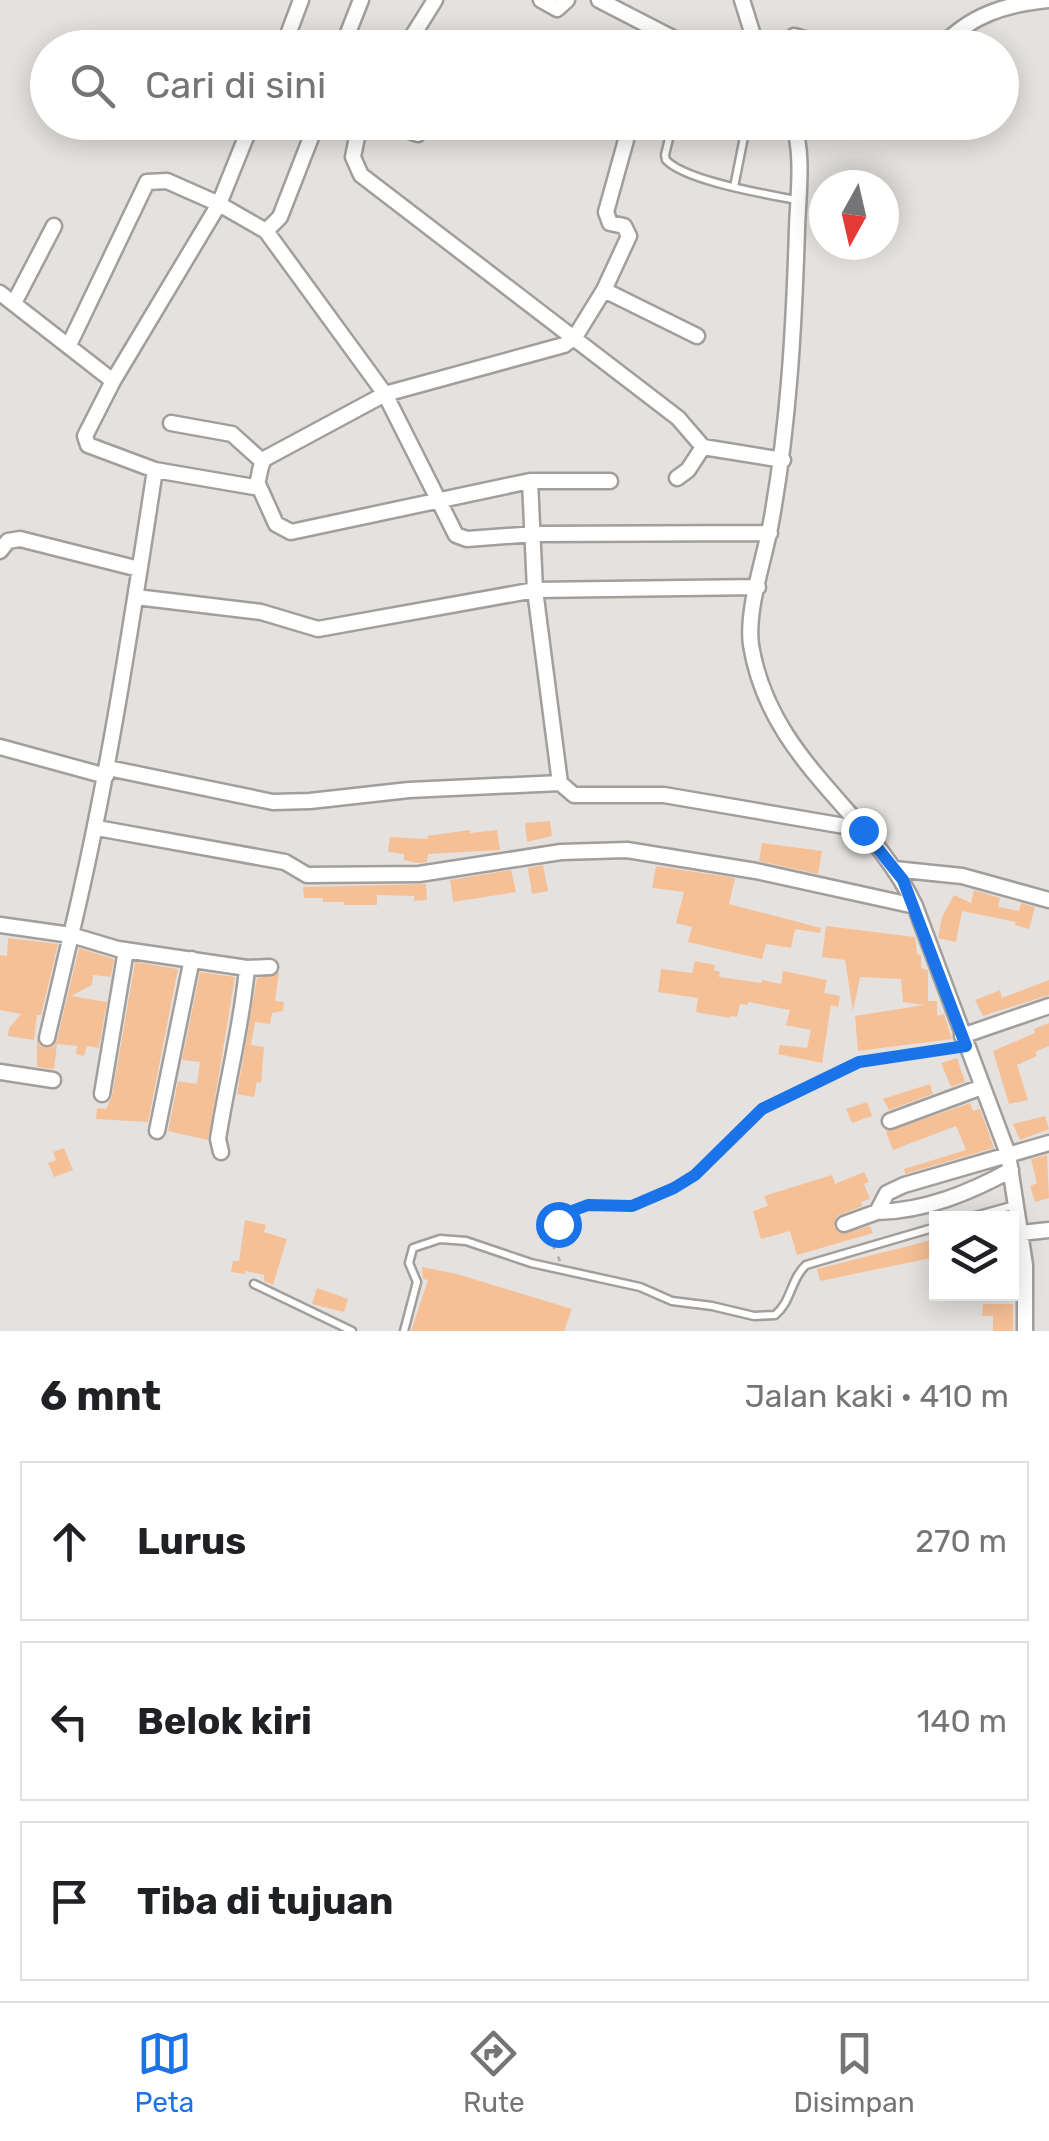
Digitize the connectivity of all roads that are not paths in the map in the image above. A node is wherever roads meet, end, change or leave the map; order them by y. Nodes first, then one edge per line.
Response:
1 (301, 0) edge
2 (361, 0) edge
3 (435, 0) edge
4 (541, 0) edge
5 (567, 0) edge
6 (599, 0) edge
7 (742, 0) edge
8 (1049, 0) edge
9 (289, 30) edge
10 (349, 30) edge
11 (416, 30) edge
12 (657, 30) edge
13 (752, 30) edge
14 (958, 30) edge
15 (245, 140) edge
16 (309, 140) edge
17 (356, 140) edge
18 (626, 140) edge
19 (669, 140) edge
20 (743, 140) edge
21 (795, 140) edge
22 (734, 187) junction
23 (798, 200) junction
24 (218, 204) junction
25 (54, 226) dead end
26 (266, 232) junction
27 (604, 290) junction
28 (0, 292) edge
29 (14, 304) junction
30 (697, 336) dead end
31 (575, 338) junction
32 (69, 345) junction
33 (113, 381) junction
34 (386, 394) junction
35 (172, 423) dead end
36 (703, 447) junction
37 (782, 460) junction
38 (262, 462) junction
39 (154, 470) junction
40 (677, 478) dead end
41 (610, 480) dead end
42 (530, 481) junction
43 (258, 484) junction
44 (436, 502) junction
45 (770, 533) junction
46 (535, 534) junction
47 (0, 551) edge
48 (139, 569) junction
49 (758, 588) junction
50 (535, 590) junction
51 (136, 597) junction
52 (0, 748) edge
53 (107, 772) junction
54 (560, 784) junction
55 (97, 828) junction
56 (863, 830) junction
57 (894, 870) junction
58 (1049, 900) edge
59 (915, 906) junction
60 (1, 928) edge
61 (71, 936) junction
62 (126, 950) junction
63 (192, 959) junction
64 (270, 967) dead end
65 (247, 968) junction
66 (1049, 1006) edge
67 (47, 1038) dead end
68 (964, 1041) junction
69 (0, 1072) edge
70 (53, 1080) dead end
71 (982, 1087) junction
72 (102, 1094) dead end
73 (890, 1121) dead end
74 (157, 1131) dead end
75 (1049, 1143) edge
76 (221, 1152) dead end
77 (1008, 1154) junction
78 (1010, 1170) junction
79 (1016, 1205) junction
80 (994, 1211) edge
81 (876, 1212) junction
82 (844, 1224) dead end
83 (929, 1229) edge
84 (1049, 1230) edge
85 (1020, 1233) junction
86 (254, 1284) dead end
87 (352, 1331) edge
88 (404, 1331) edge
89 (1025, 1331) edge

1 - 9 street
2 - 10 street
3 - 11 street
4 - 5 street
6 - 12 street
7 - 13 street
8 - 14 street
15 - 24 street
16 - 26 street
17 - 31 street
18 - 27 street
19 - 22 lane
20 - 22 lane
21 - 23 street
22 - 23 lane
23 - 37 street
24 - 26 street
24 - 32 street
24 - 33 street
25 - 29 street
26 - 34 street
27 - 30 street
27 - 31 street
28 - 29 street
29 - 32 street
31 - 34 street
31 - 36 street
32 - 33 street
33 - 39 street
34 - 38 street
34 - 44 street
35 - 38 street
36 - 37 street
36 - 40 street
37 - 45 street
38 - 43 street
39 - 43 street
39 - 48 street
41 - 42 street
42 - 44 street
42 - 46 street
43 - 44 street
44 - 46 street
45 - 46 street
45 - 49 street
46 - 50 street
47 - 48 street
48 - 51 street
49 - 50 street
49 - 56 street
50 - 51 street
50 - 54 street
51 - 53 street
52 - 53 street
53 - 54 street
53 - 55 street
54 - 56 street
55 - 59 street
55 - 61 street
56 - 57 street
57 - 58 street
57 - 59 street
59 - 68 street
60 - 61 street
61 - 62 street
61 - 67 street
62 - 63 street
62 - 72 street
63 - 65 street
63 - 74 street
64 - 65 street
65 - 76 street
66 - 68 street
68 - 71 street
69 - 70 street
71 - 73 street
71 - 77 street
75 - 77 street
77 - 78 street
77 - 81 street
78 - 79 street
78 - 81 street
79 - 80 lane
79 - 85 street
81 - 82 street
83 - 88 lane
84 - 85 street
85 - 89 street
86 - 87 lane

